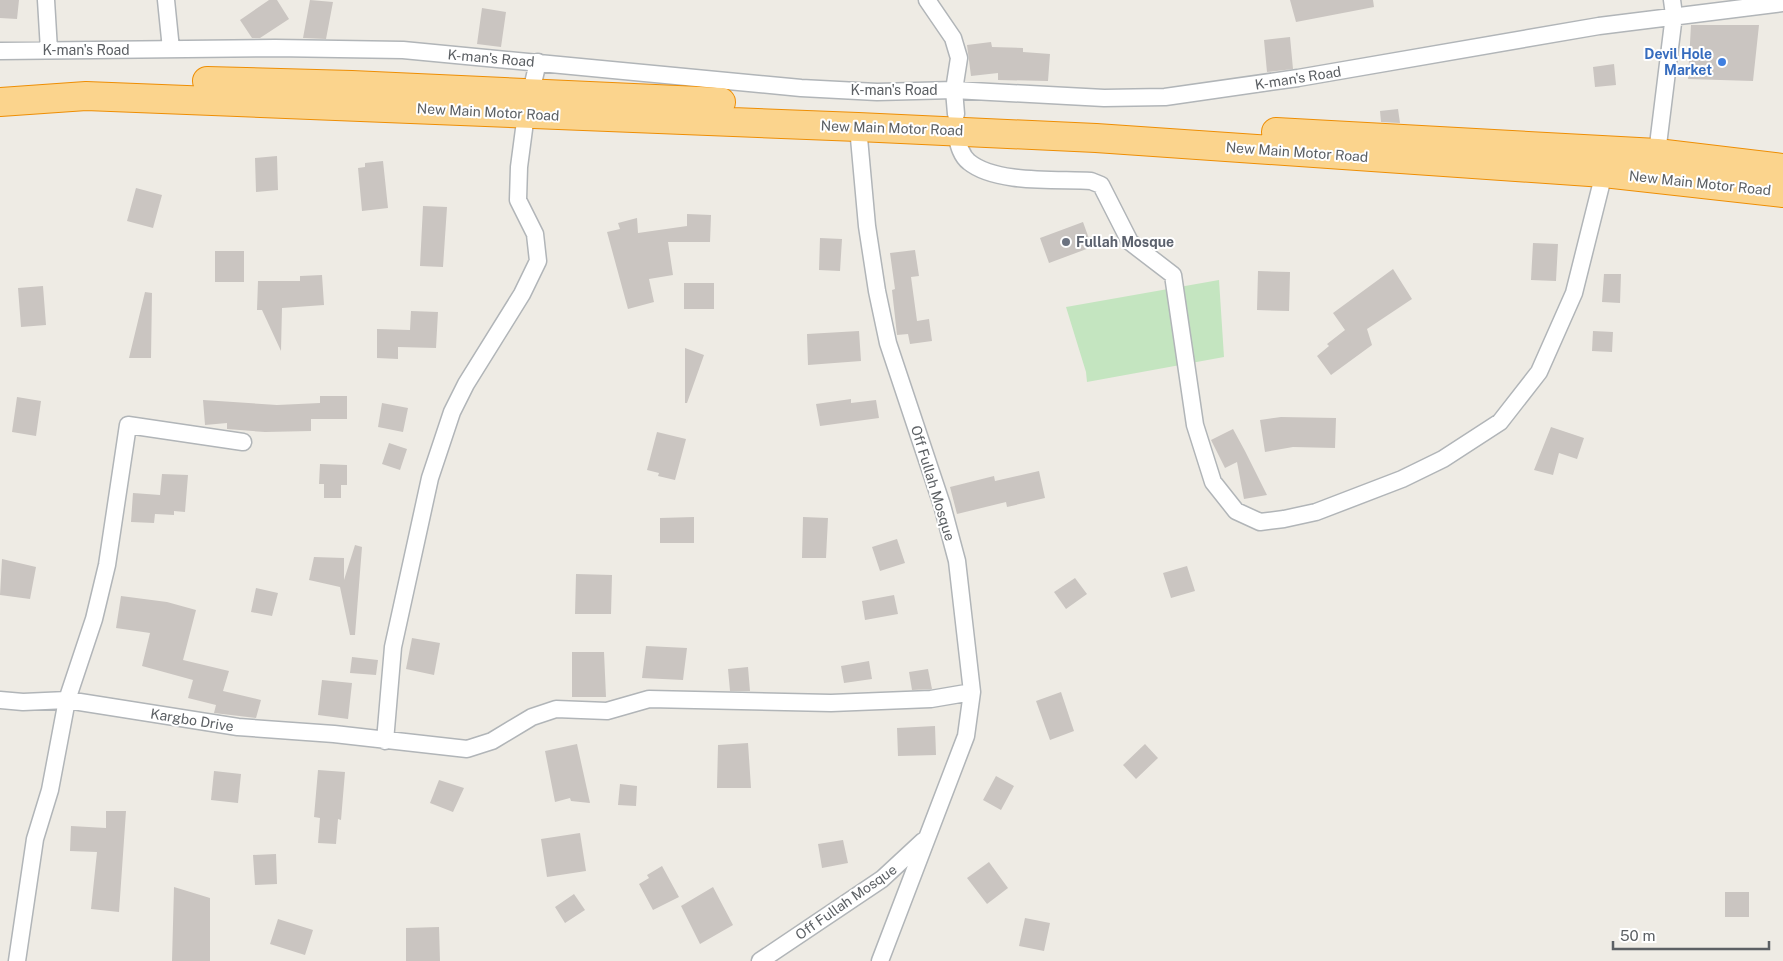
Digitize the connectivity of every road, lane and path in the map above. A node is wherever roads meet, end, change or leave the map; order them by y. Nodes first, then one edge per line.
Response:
1 (46, 0) edge
2 (166, 0) edge
3 (927, 0) edge
4 (1783, 2) edge
5 (1673, 8) edge
6 (171, 49) junction
7 (0, 50) edge
8 (48, 50) junction
9 (538, 62) junction
10 (0, 84) edge
11 (731, 93) junction
12 (0, 102) edge
13 (528, 103) junction
14 (955, 112) junction
15 (858, 126) junction
16 (1657, 152) junction
17 (1783, 168) edge
18 (1604, 172) junction
19 (1783, 193) edge
20 (243, 442) dead end
21 (972, 692) junction
22 (0, 700) edge
23 (67, 700) junction
24 (385, 741) junction
25 (927, 838) junction
26 (17, 961) edge
27 (760, 961) edge
28 (880, 961) edge

1 - 8 street, K-man's Road
2 - 6 street
3 - 14 street
4 - 5 street, K-man's Road
5 - 14 street, K-man's Road
5 - 16 street
6 - 8 street, K-man's Road
6 - 9 street, K-man's Road
7 - 8 street, K-man's Road
9 - 11 street, K-man's Road
9 - 13 street
10 - 13 highway, New Main Motor Road
11 - 13 highway, New Main Motor Road
11 - 14 highway, New Main Motor Road
12 - 13 highway, New Main Motor Road
13 - 15 highway, New Main Motor Road
13 - 24 street
14 - 15 highway, New Main Motor Road
14 - 16 highway, New Main Motor Road
14 - 18 highway, New Main Motor Road
14 - 18 street
15 - 21 street, Off Fullah Mosque
16 - 17 highway, New Main Motor Road
18 - 19 highway, New Main Motor Road
20 - 23 street
21 - 24 street, Kargbo Drive
21 - 25 street, Off Fullah Mosque
22 - 23 street, Kargbo Drive
23 - 24 street, Kargbo Drive
23 - 26 street
25 - 27 street, Off Fullah Mosque
25 - 28 street, Off Fullah Mosque

